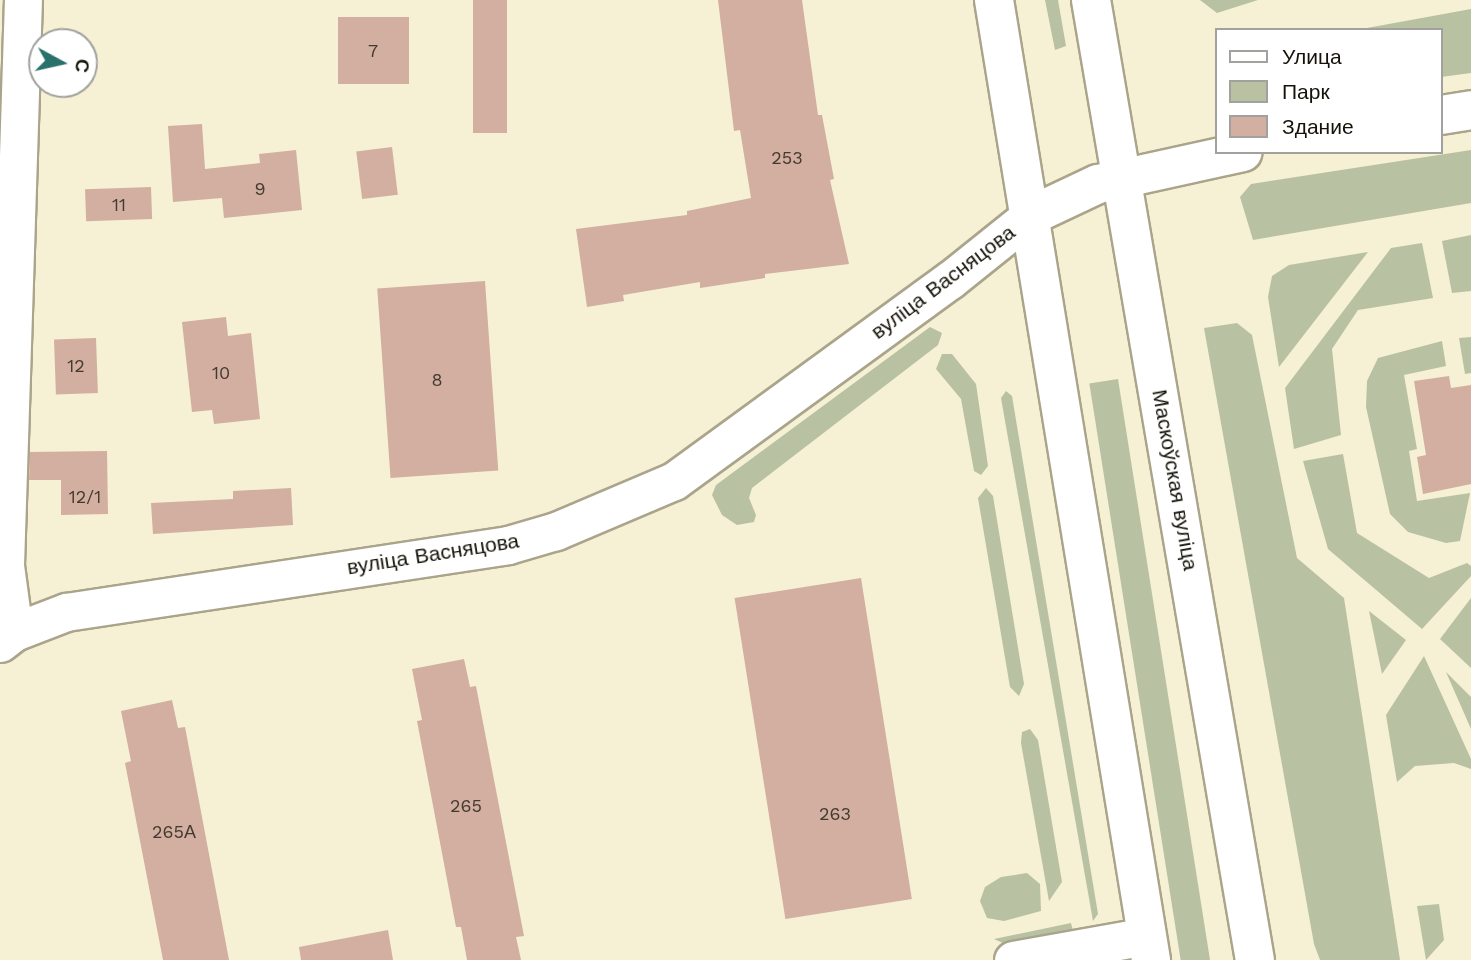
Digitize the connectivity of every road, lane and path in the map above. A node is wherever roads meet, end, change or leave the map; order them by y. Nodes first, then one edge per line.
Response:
1 (23, 0) edge
2 (994, 0) edge
3 (1091, 0) edge
4 (1471, 110) edge
5 (1443, 115) edge
6 (1233, 154) edge
7 (1124, 177) junction
8 (1030, 216) junction
9 (7, 637) edge
10 (1148, 948) edge
11 (1013, 960) edge
12 (1255, 960) edge

1 - 9 street
2 - 8 main road
3 - 7 main road, Маскоўская вуліца
4 - 5 main road
6 - 7 main road
7 - 8 main road
7 - 12 main road, Маскоўская вуліца
8 - 9 street, вуліца Васняцова
8 - 10 main road
10 - 11 street

